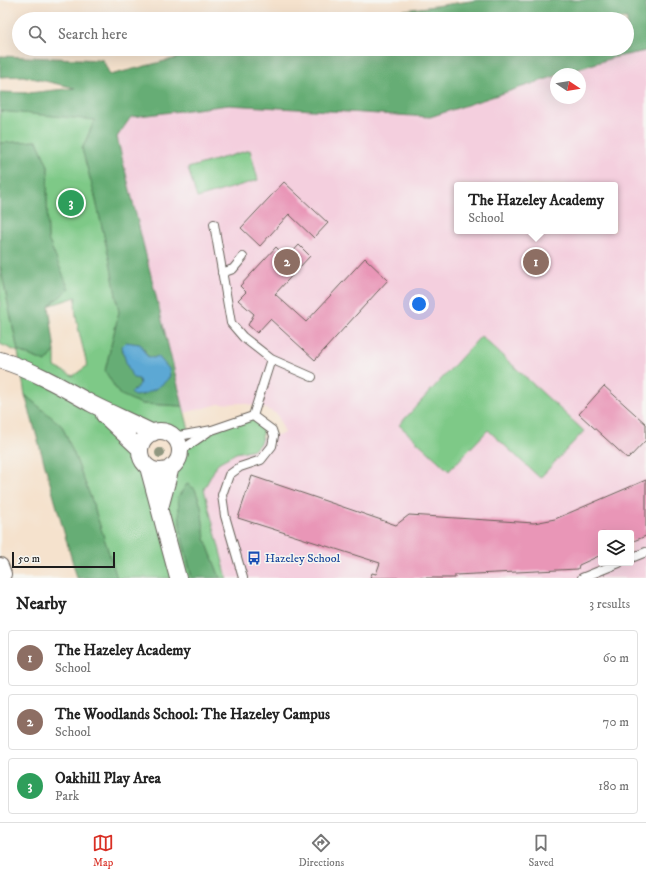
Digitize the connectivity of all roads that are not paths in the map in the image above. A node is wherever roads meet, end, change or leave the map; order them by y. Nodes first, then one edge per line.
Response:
1 (214, 224) dead end
2 (243, 257) dead end
3 (222, 272) junction
4 (270, 359) junction
5 (0, 360) edge
6 (312, 377) dead end
7 (92, 404) junction
8 (253, 416) junction
9 (212, 430) junction
10 (153, 433) junction
11 (176, 444) junction
12 (140, 449) junction
13 (148, 467) junction
14 (171, 468) junction
15 (160, 509) junction
16 (646, 552) edge
17 (634, 557) edge
18 (612, 566) edge
19 (178, 578) edge
20 (243, 578) edge
21 (582, 578) edge

1 - 3 lane
2 - 3 lane
3 - 4 lane
4 - 6 lane
4 - 8 lane
5 - 7 street
7 - 10 street
7 - 12 street
8 - 9 lane
8 - 20 lane
9 - 11 lane
9 - 11 lane
10 - 11 street
10 - 12 street
11 - 14 street
12 - 13 street
13 - 14 street
13 - 15 street
14 - 15 street
15 - 19 street
16 - 17 lane
18 - 21 lane

